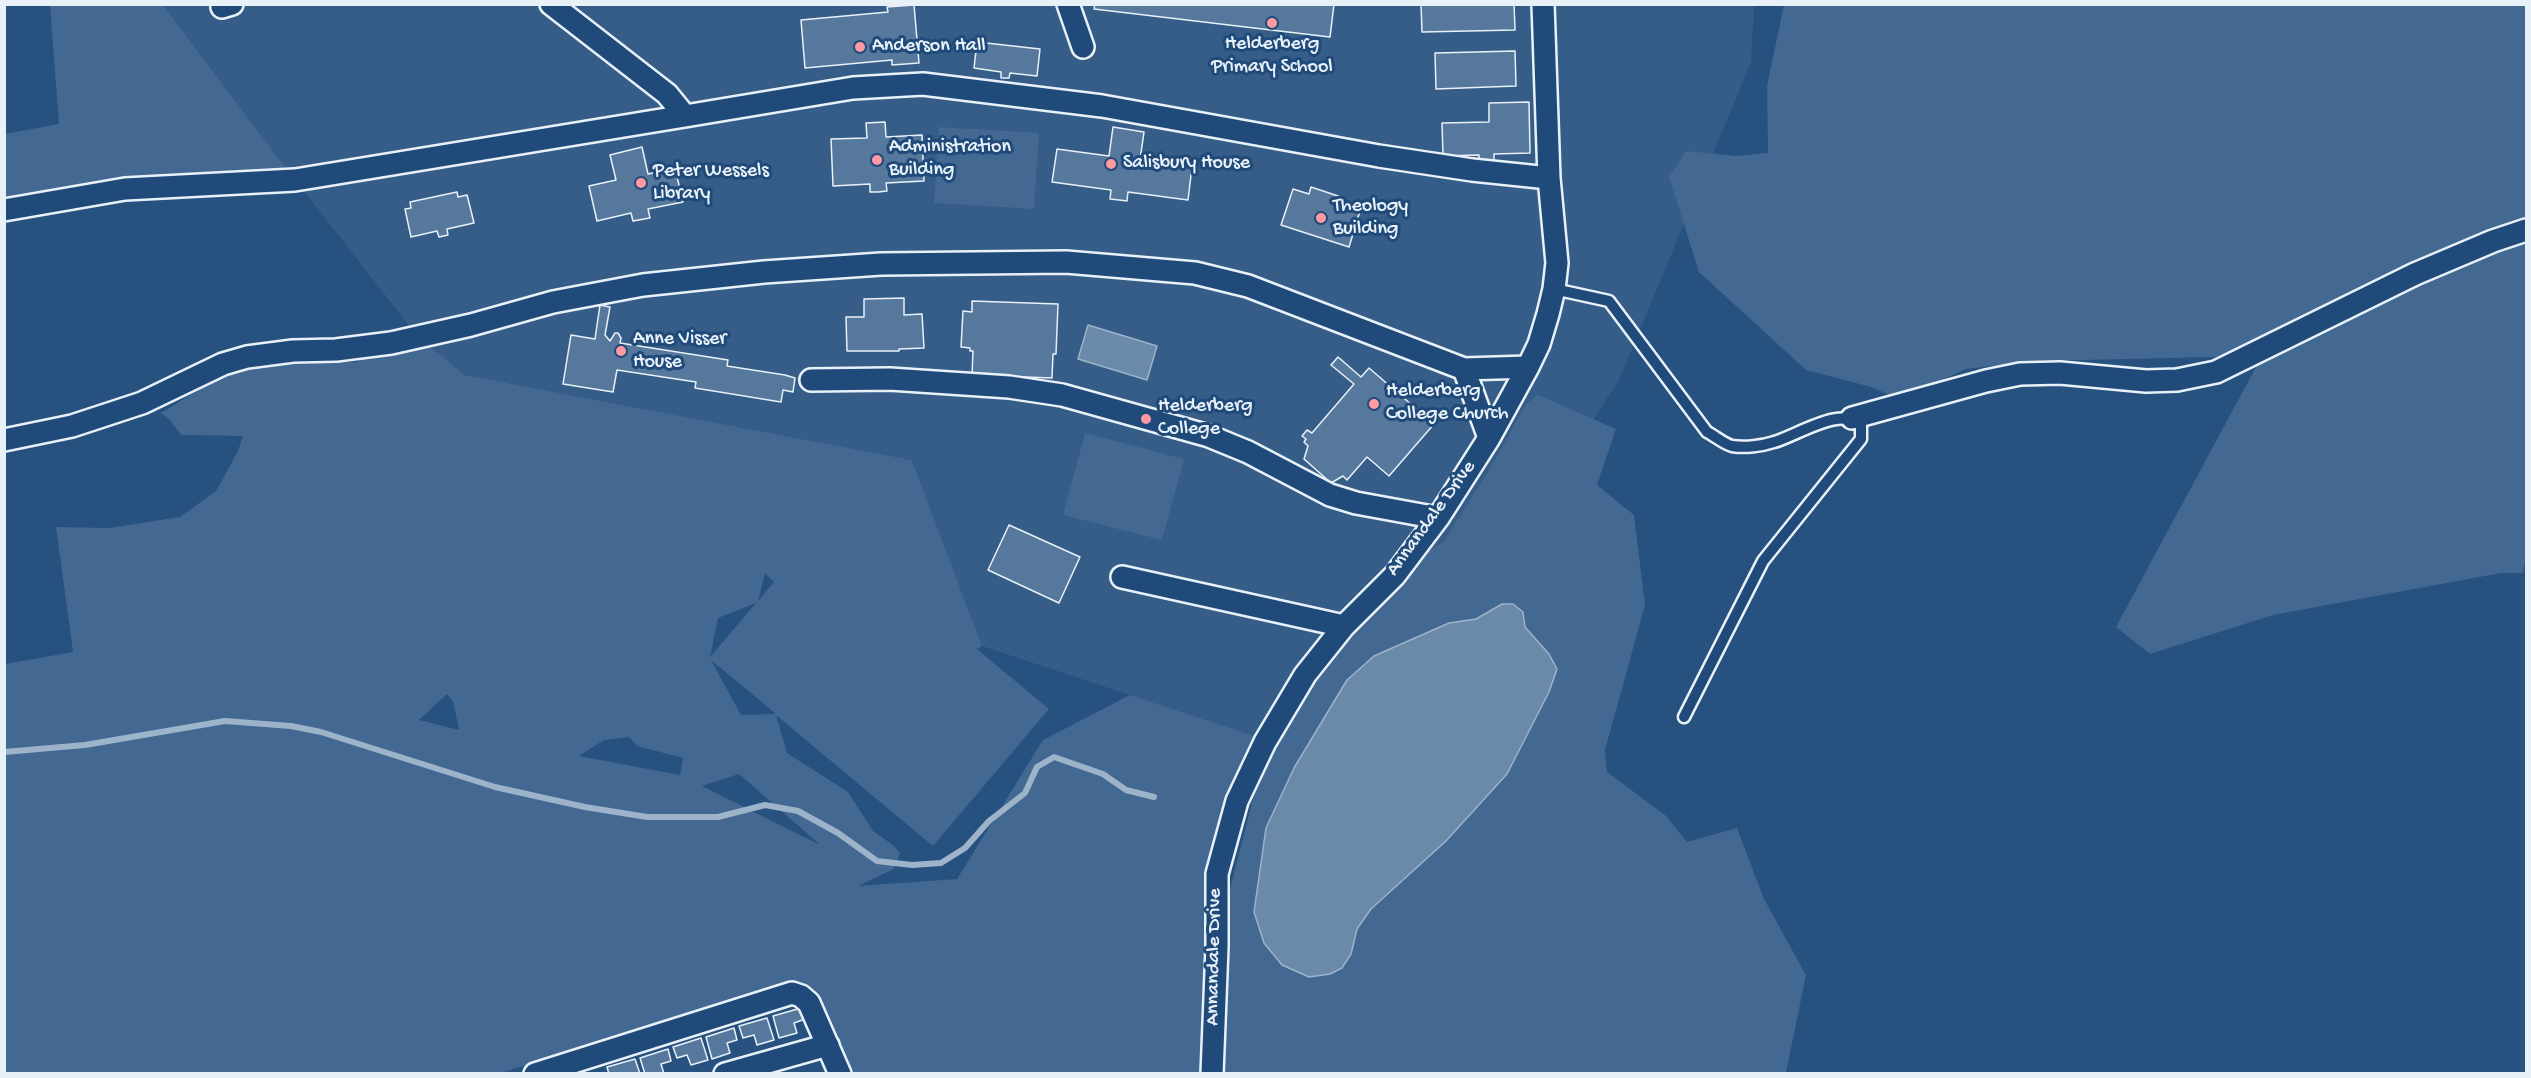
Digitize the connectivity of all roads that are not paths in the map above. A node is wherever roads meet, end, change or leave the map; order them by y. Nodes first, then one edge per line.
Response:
1 (1068, 4) edge
2 (1543, 4) edge
3 (552, 5) edge
4 (1083, 47) dead end
5 (685, 116) junction
6 (1549, 178) junction
7 (4, 210) edge
8 (2526, 230) edge
9 (1554, 289) junction
10 (1528, 367) junction
11 (1464, 369) junction
12 (811, 381) dead end
13 (1852, 418) junction
14 (1489, 438) junction
15 (4, 440) edge
16 (1438, 518) junction
17 (1122, 577) dead end
18 (1344, 626) junction
19 (1683, 717) dead end
20 (828, 1045) junction
21 (535, 1074) edge
22 (725, 1074) edge
23 (840, 1074) edge
24 (1212, 1074) edge

1 - 4 street
2 - 6 street, Annandale Drive
3 - 5 street
5 - 6 street
5 - 7 street
6 - 9 street, Annandale Drive
8 - 13 street
9 - 10 street, Annandale Drive
9 - 13 lane
10 - 11 street
10 - 14 street, Annandale Drive
11 - 14 street
11 - 15 street
12 - 16 street
13 - 19 lane
14 - 16 street, Annandale Drive
16 - 18 street, Annandale Drive
17 - 18 street
18 - 24 street, Annandale Drive
20 - 21 street
20 - 22 street
20 - 23 street

